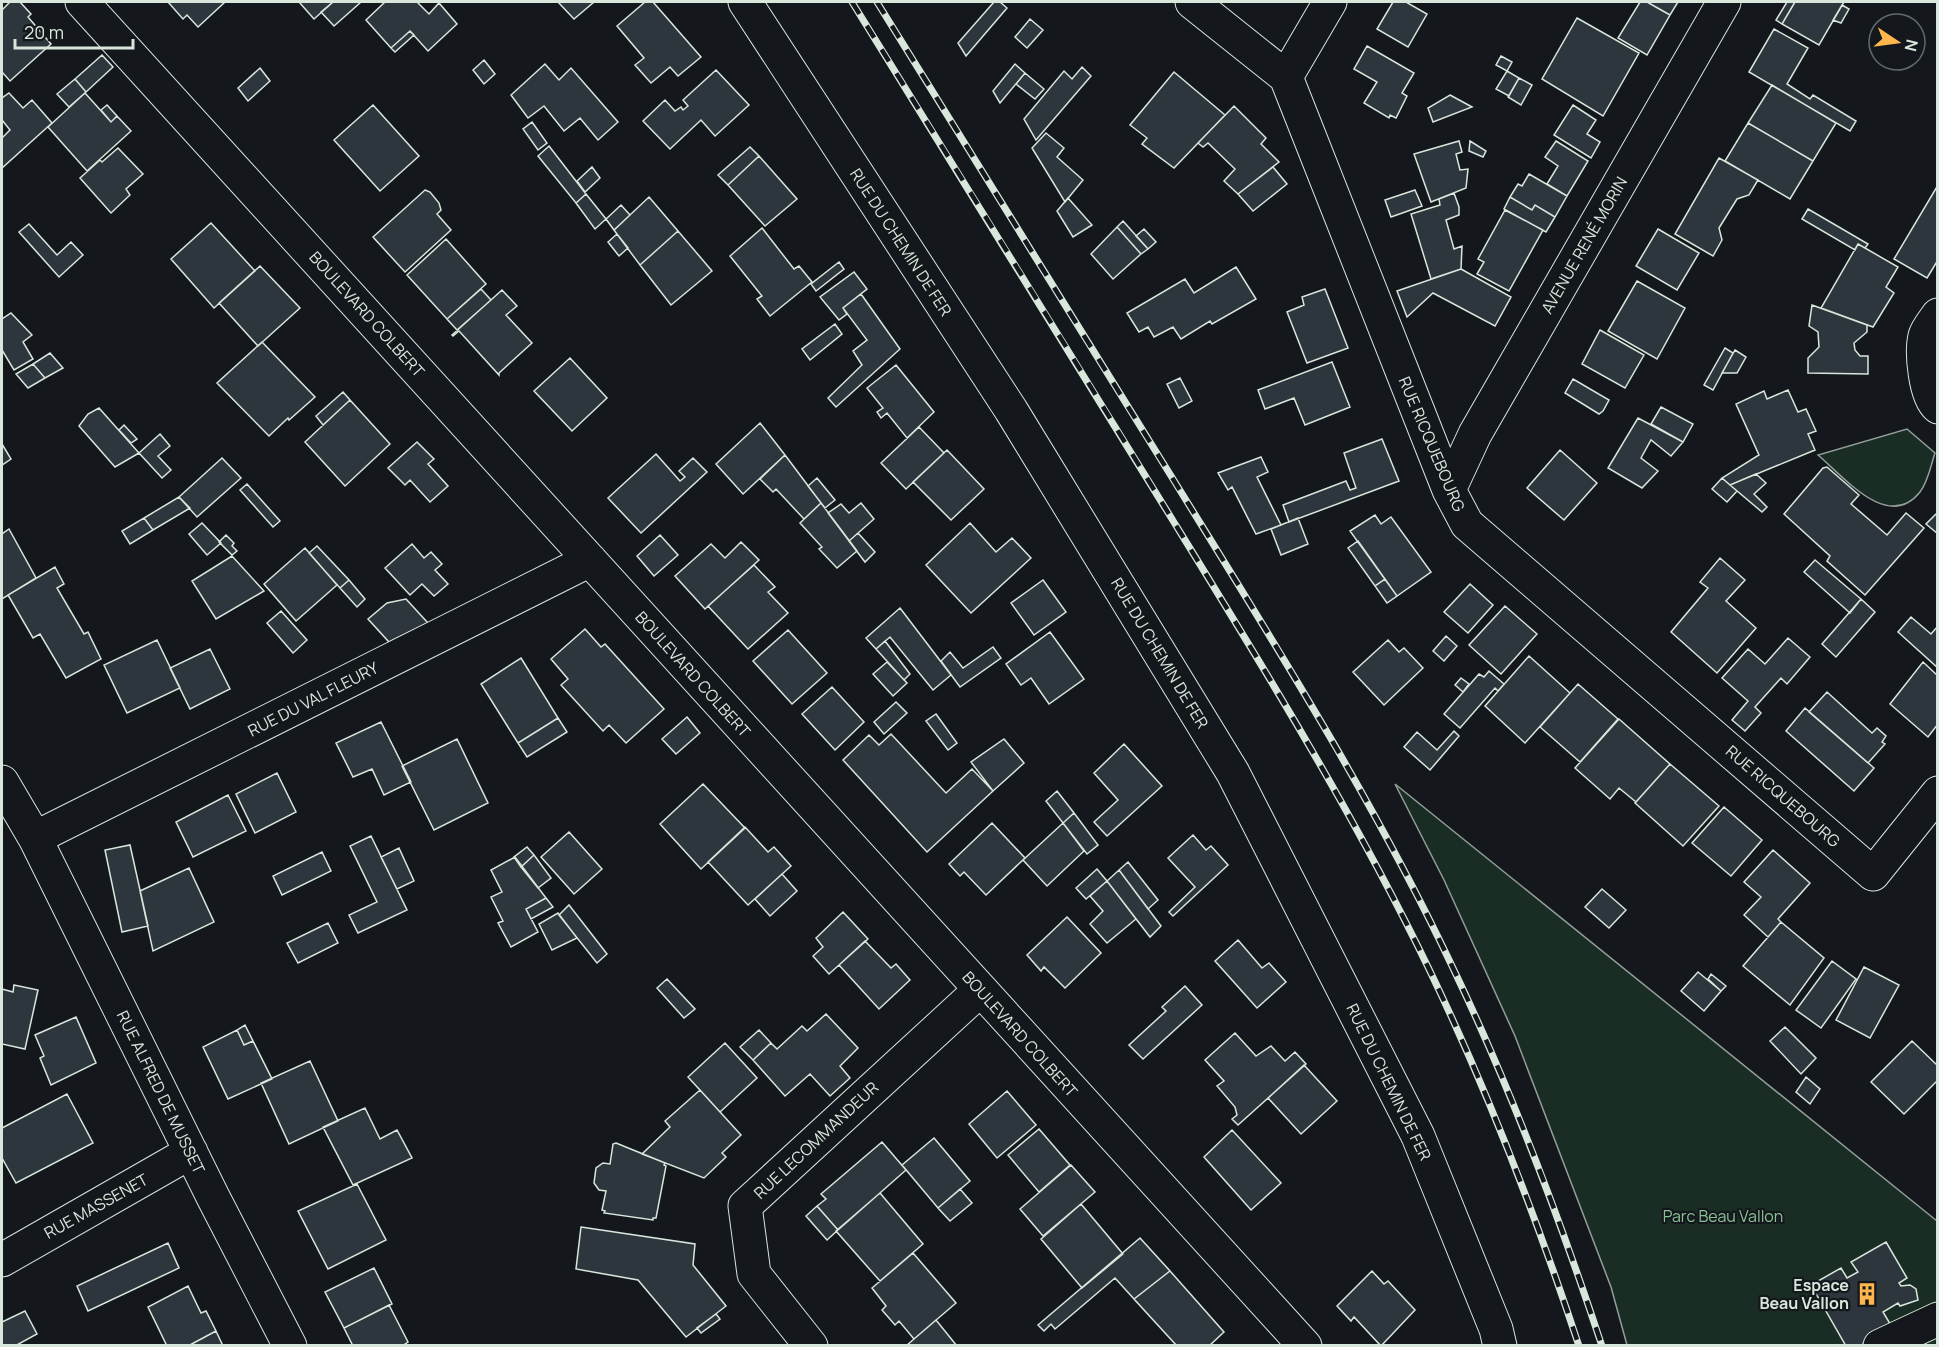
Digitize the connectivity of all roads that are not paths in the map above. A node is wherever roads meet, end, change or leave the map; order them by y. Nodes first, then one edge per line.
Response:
1 (82, 2) edge
2 (745, 2) edge
3 (1192, 2) edge
4 (1330, 2) edge
5 (1724, 2) edge
6 (1286, 77) junction
7 (1938, 315) edge
8 (1938, 406) edge
9 (1449, 490) junction
10 (590, 560) junction
11 (2, 782) edge
12 (1938, 793) edge
13 (35, 838) junction
14 (980, 990) junction
15 (191, 1152) junction
16 (2, 1260) edge
17 (1938, 1319) edge
18 (290, 1346) edge
19 (811, 1346) edge
20 (1305, 1346) edge
21 (1500, 1346) edge
22 (1880, 1346) edge

1 - 10 street, BOULEVARD COLBERT
2 - 21 street, RUE DU CHEMIN DE FER
3 - 6 street, RUE RICQUEBOURG
4 - 6 street
5 - 9 street, AVENUE RENÉ MORIN
6 - 9 street, RUE RICQUEBOURG
7 - 8 street
9 - 12 street, RUE RICQUEBOURG
10 - 13 street, RUE DU VAL FLEURY
10 - 14 street, BOULEVARD COLBERT
11 - 13 street, RUE ALFRED DE MUSSET
13 - 15 street, RUE ALFRED DE MUSSET
14 - 19 street, RUE LECOMMANDEUR
14 - 20 street, BOULEVARD COLBERT
15 - 16 street, RUE MASSENET
15 - 18 street, RUE ALFRED DE MUSSET
17 - 22 street

